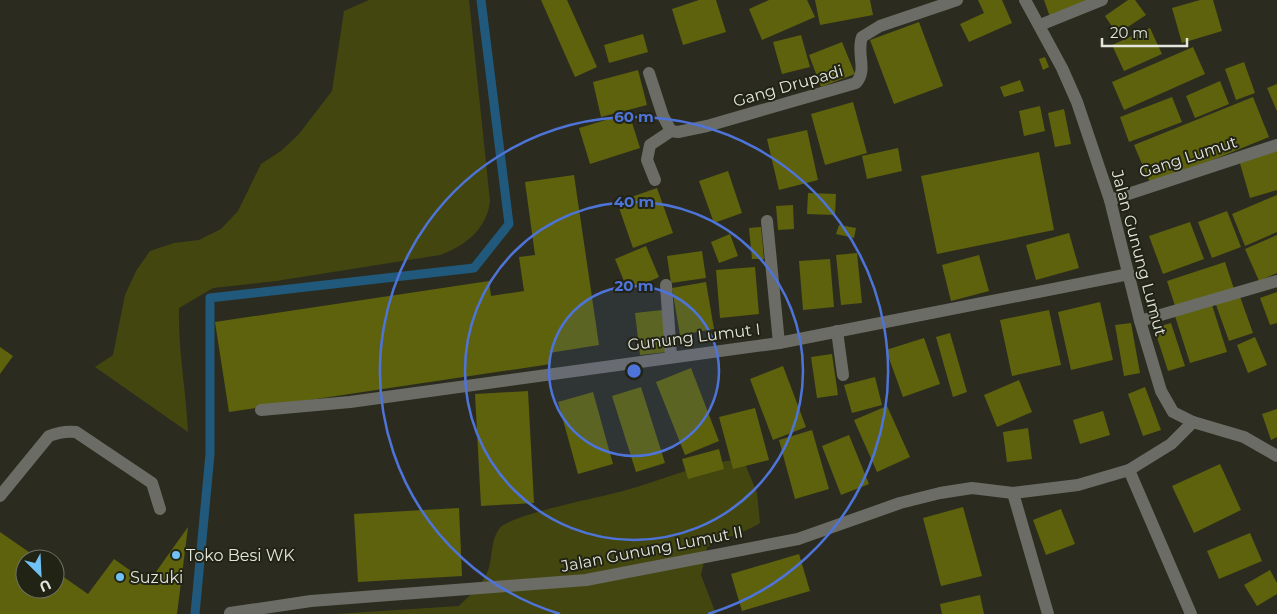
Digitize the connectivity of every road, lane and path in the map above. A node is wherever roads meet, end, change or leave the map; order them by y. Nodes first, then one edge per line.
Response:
1 (957, 0) edge
2 (1025, 0) edge
3 (1102, 0) edge
4 (1040, 25) junction
5 (649, 73) dead end
6 (671, 131) junction
7 (1277, 145) edge
8 (654, 180) dead end
9 (1110, 200) junction
10 (767, 221) dead end
11 (1129, 274) junction
12 (1277, 281) edge
13 (666, 285) dead end
14 (1140, 321) junction
15 (837, 331) junction
16 (779, 342) junction
17 (671, 356) junction
18 (843, 375) dead end
19 (261, 410) dead end
20 (1193, 422) junction
21 (1277, 456) edge
22 (1129, 470) junction
23 (1014, 493) junction
24 (0, 496) edge
25 (160, 509) dead end
26 (230, 613) edge
27 (1048, 614) edge
28 (1191, 614) edge

1 - 6 street, Gang Drupadi
2 - 4 street, Jalan Gunung Lumut
3 - 4 street
4 - 9 street, Jalan Gunung Lumut
5 - 6 street
6 - 8 street
7 - 9 street, Gang Lumut
9 - 11 street, Jalan Gunung Lumut
10 - 16 street
11 - 14 street, Jalan Gunung Lumut
11 - 15 street, Gunung Lumut I
12 - 14 street
13 - 17 street
14 - 20 street, Jalan Gunung Lumut
15 - 16 street, Gunung Lumut I
15 - 18 street
16 - 17 street, Gunung Lumut I
17 - 19 street, Gunung Lumut I
20 - 21 street, Jalan Gunung Lumut
20 - 22 street, Jalan Gunung Lumut II
22 - 23 street, Jalan Gunung Lumut II
22 - 28 street
23 - 26 street, Jalan Gunung Lumut II
23 - 27 street
24 - 25 street

